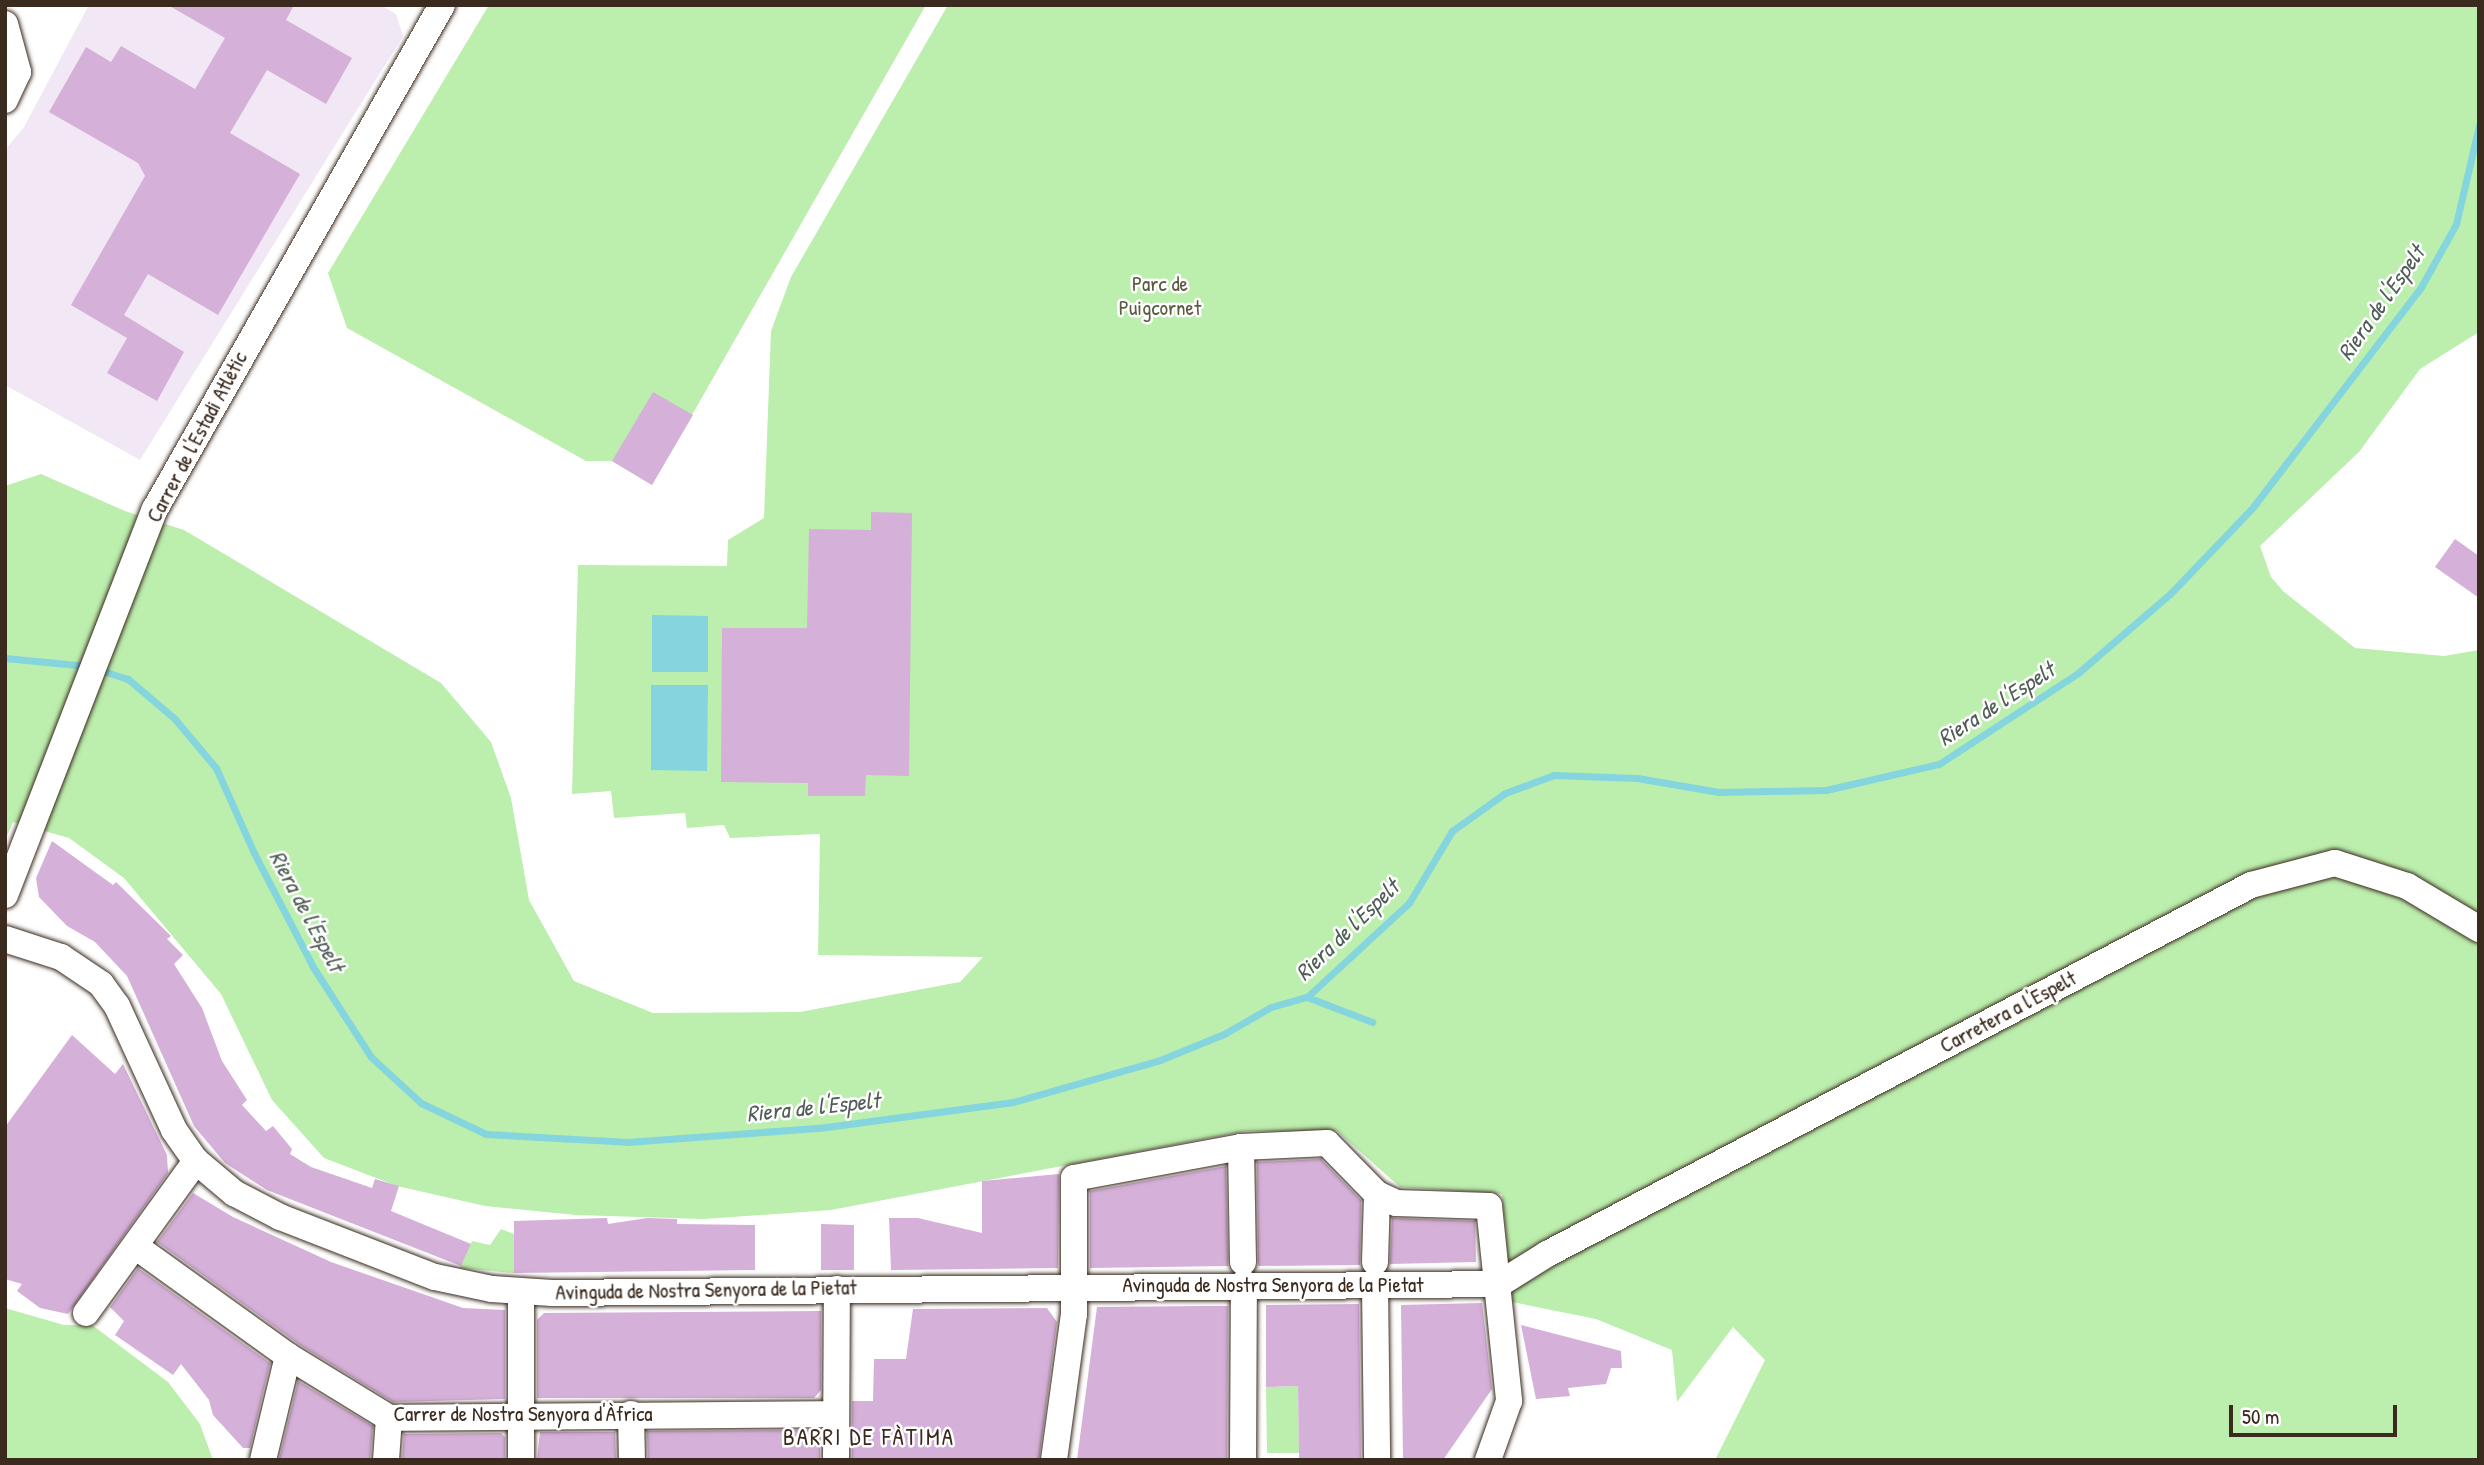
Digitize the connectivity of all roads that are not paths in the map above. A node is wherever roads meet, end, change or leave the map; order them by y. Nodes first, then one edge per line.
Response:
1 (13, 5) edge
2 (435, 8) edge
3 (5, 15) edge
4 (5, 24) edge
5 (5, 100) edge
6 (5, 895) edge
7 (2479, 929) edge
8 (5, 939) edge
9 (1241, 1147) junction
10 (195, 1161) junction
11 (1377, 1194) junction
12 (135, 1246) junction
13 (1244, 1273) junction
14 (1375, 1274) junction
15 (1499, 1284) junction
16 (1073, 1285) junction
17 (837, 1289) junction
18 (521, 1292) junction
19 (86, 1313) dead end
20 (288, 1356) junction
21 (836, 1414) junction
22 (521, 1415) junction
23 (632, 1415) junction
24 (389, 1418) junction
25 (263, 1460) edge
26 (386, 1460) edge
27 (521, 1460) edge
28 (632, 1460) edge
29 (836, 1460) edge
30 (1054, 1460) edge
31 (1243, 1460) edge
32 (1377, 1460) edge
33 (1488, 1460) edge

1 - 3 street
2 - 6 street, Carrer de l'Estadi Atlètic
4 - 5 street
7 - 15 street, Carretera a l'Espelt
8 - 10 street, Avinguda de Nostra Senyora de la Pietat
9 - 11 street
9 - 13 street
9 - 16 street
10 - 12 street
10 - 18 street, Avinguda de Nostra Senyora de la Pietat
11 - 14 street
11 - 15 street
12 - 19 street
12 - 20 street, Carrer de Nostra Senyora d'Àfrica
13 - 14 street, Avinguda de Nostra Senyora de la Pietat
13 - 16 street, Avinguda de Nostra Senyora de la Pietat
13 - 31 street
14 - 15 street, Avinguda de Nostra Senyora de la Pietat
14 - 32 street
15 - 33 street
16 - 17 street, Avinguda de Nostra Senyora de la Pietat
16 - 30 street
17 - 18 street, Avinguda de Nostra Senyora de la Pietat
17 - 21 street
18 - 22 street
20 - 24 street, Carrer de Nostra Senyora d'Àfrica
20 - 25 street
21 - 23 street, Carrer de Nostra Senyora d'Àfrica
21 - 29 street
22 - 23 street, Carrer de Nostra Senyora d'Àfrica
22 - 24 street, Carrer de Nostra Senyora d'Àfrica
22 - 27 street
23 - 28 street
24 - 26 street

